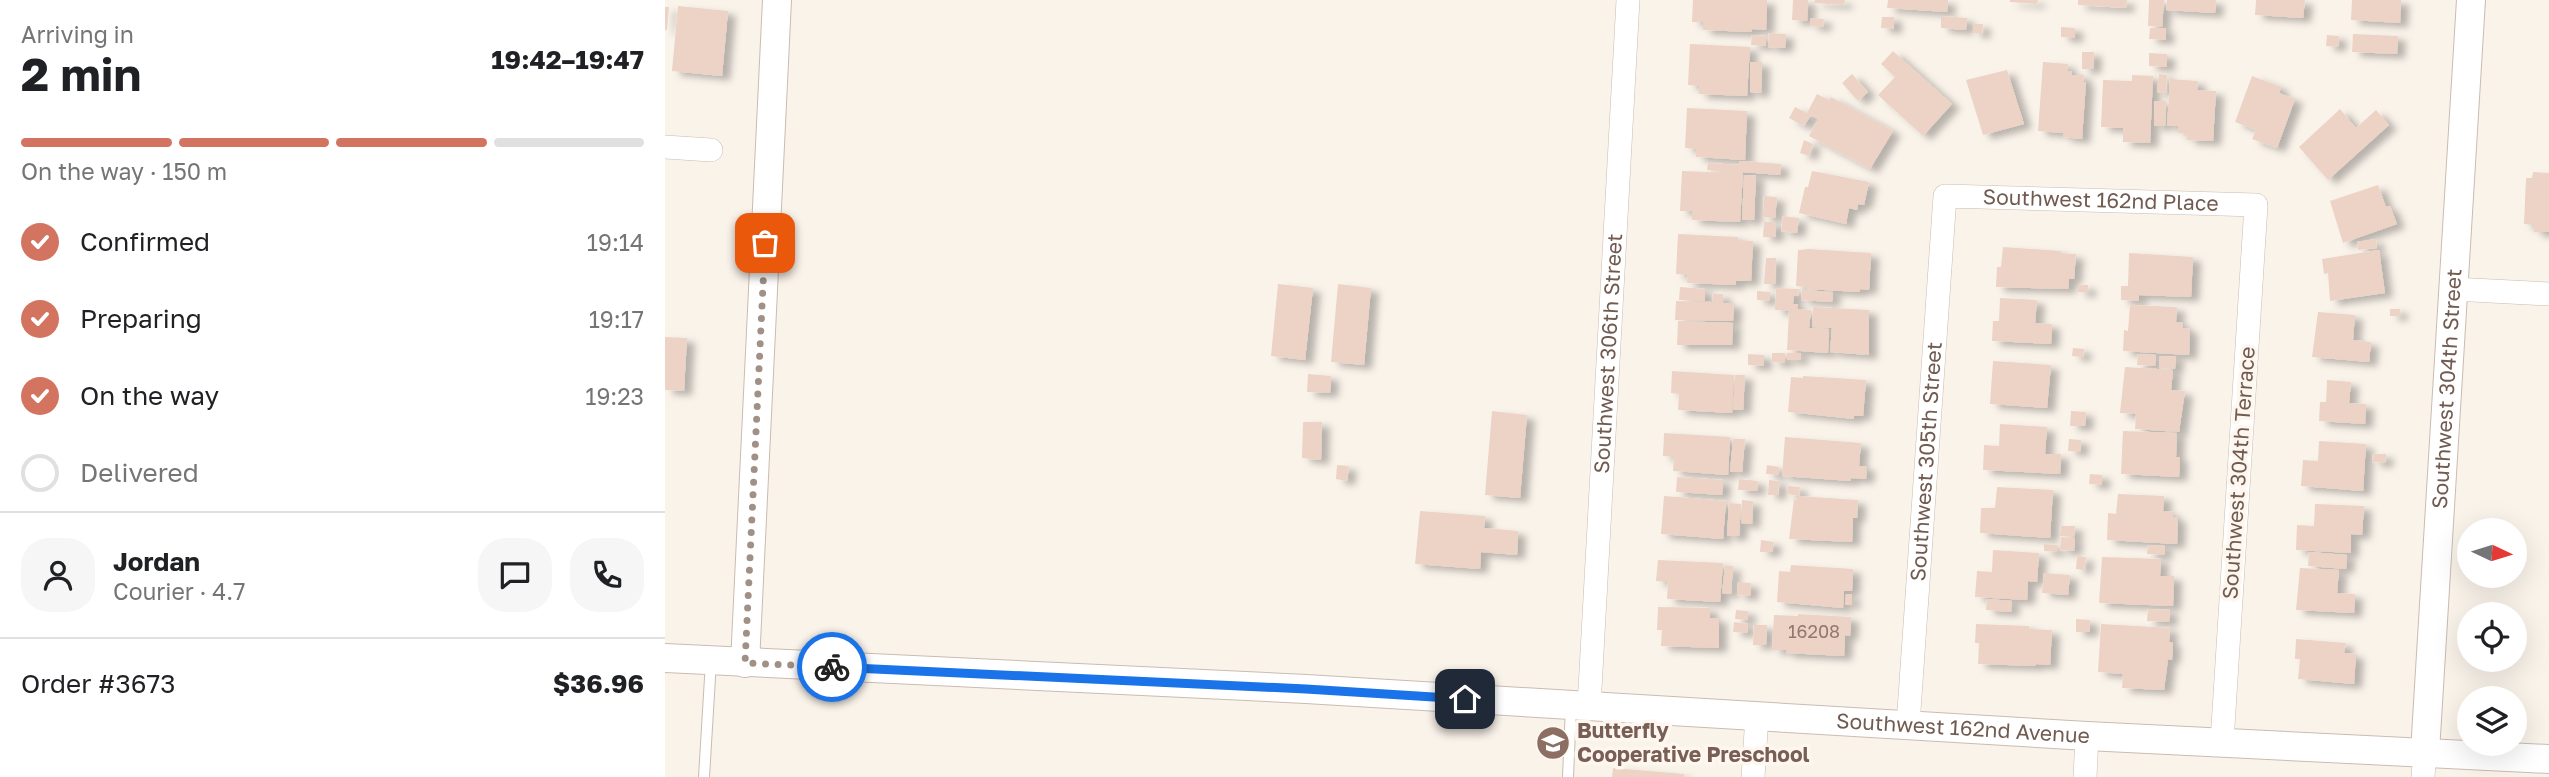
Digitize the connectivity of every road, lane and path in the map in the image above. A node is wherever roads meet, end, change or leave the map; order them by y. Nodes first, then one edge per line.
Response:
1 (777, 0) edge
2 (1628, 0) edge
3 (2471, 0) edge
4 (665, 147) edge
5 (711, 150) dead end
6 (1945, 196) joint
7 (2256, 205) joint
8 (2453, 289) junction
9 (2549, 294) edge
10 (665, 657) edge
11 (711, 661) junction
12 (745, 663) junction
13 (1580, 707) junction
14 (1757, 716) junction
15 (1907, 725) junction
16 (2087, 736) junction
17 (2222, 741) junction
18 (2549, 759) edge
19 (2424, 765) edge
20 (704, 777) edge
21 (1568, 777) edge
22 (1752, 777) edge
23 (2085, 777) edge

1 - 12 street
2 - 13 street, Southwest 306th Street
3 - 8 street, Southwest 304th Street
4 - 5 street
6 - 7 street, Southwest 162nd Place
6 - 15 street, Southwest 305th Street
7 - 17 street, Southwest 304th Terrace
8 - 9 street
8 - 19 street, Southwest 304th Street
10 - 11 street, Southwest 162nd Avenue
11 - 12 street, Southwest 162nd Avenue
11 - 20 lane
12 - 13 street, Southwest 162nd Avenue
13 - 14 street, Southwest 162nd Avenue
13 - 21 lane
14 - 15 street, Southwest 162nd Avenue
14 - 22 street
15 - 16 street, Southwest 162nd Avenue
16 - 17 street, Southwest 162nd Avenue
16 - 23 street
17 - 19 street, Southwest 162nd Avenue
18 - 19 street, Southwest 162nd Avenue

